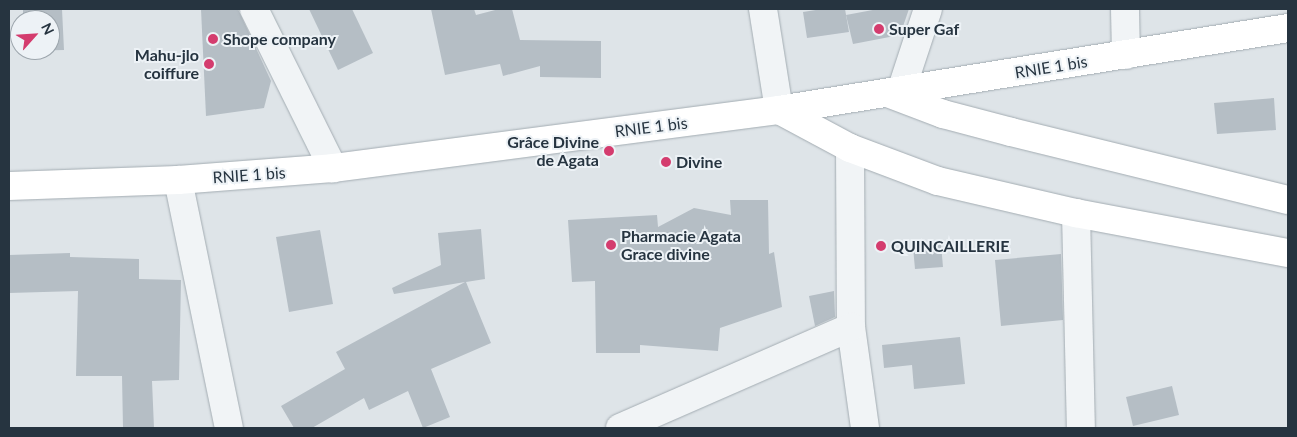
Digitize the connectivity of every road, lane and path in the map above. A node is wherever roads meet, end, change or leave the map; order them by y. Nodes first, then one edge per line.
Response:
1 (254, 9) edge
2 (762, 9) edge
3 (928, 9) edge
4 (1125, 9) edge
5 (1288, 28) edge
6 (1126, 55) junction
7 (896, 92) junction
8 (779, 110) junction
9 (850, 148) junction
10 (333, 168) junction
11 (178, 180) junction
12 (9, 186) edge
13 (1288, 200) edge
14 (1076, 214) junction
15 (1288, 253) edge
16 (850, 327) junction
17 (229, 428) edge
18 (620, 428) edge
19 (865, 428) edge
20 (1081, 428) edge

1 - 10 street
2 - 8 street
3 - 7 street
4 - 6 street
5 - 6 main road, RNIE 1 bis
6 - 7 main road, RNIE 1 bis
7 - 8 main road, RNIE 1 bis
7 - 13 main road
8 - 9 main road
8 - 10 main road, RNIE 1 bis
9 - 14 main road
9 - 16 street
10 - 11 main road, RNIE 1 bis
11 - 12 main road, RNIE 1 bis
11 - 17 street
14 - 15 main road
14 - 20 street
16 - 18 street
16 - 19 street

